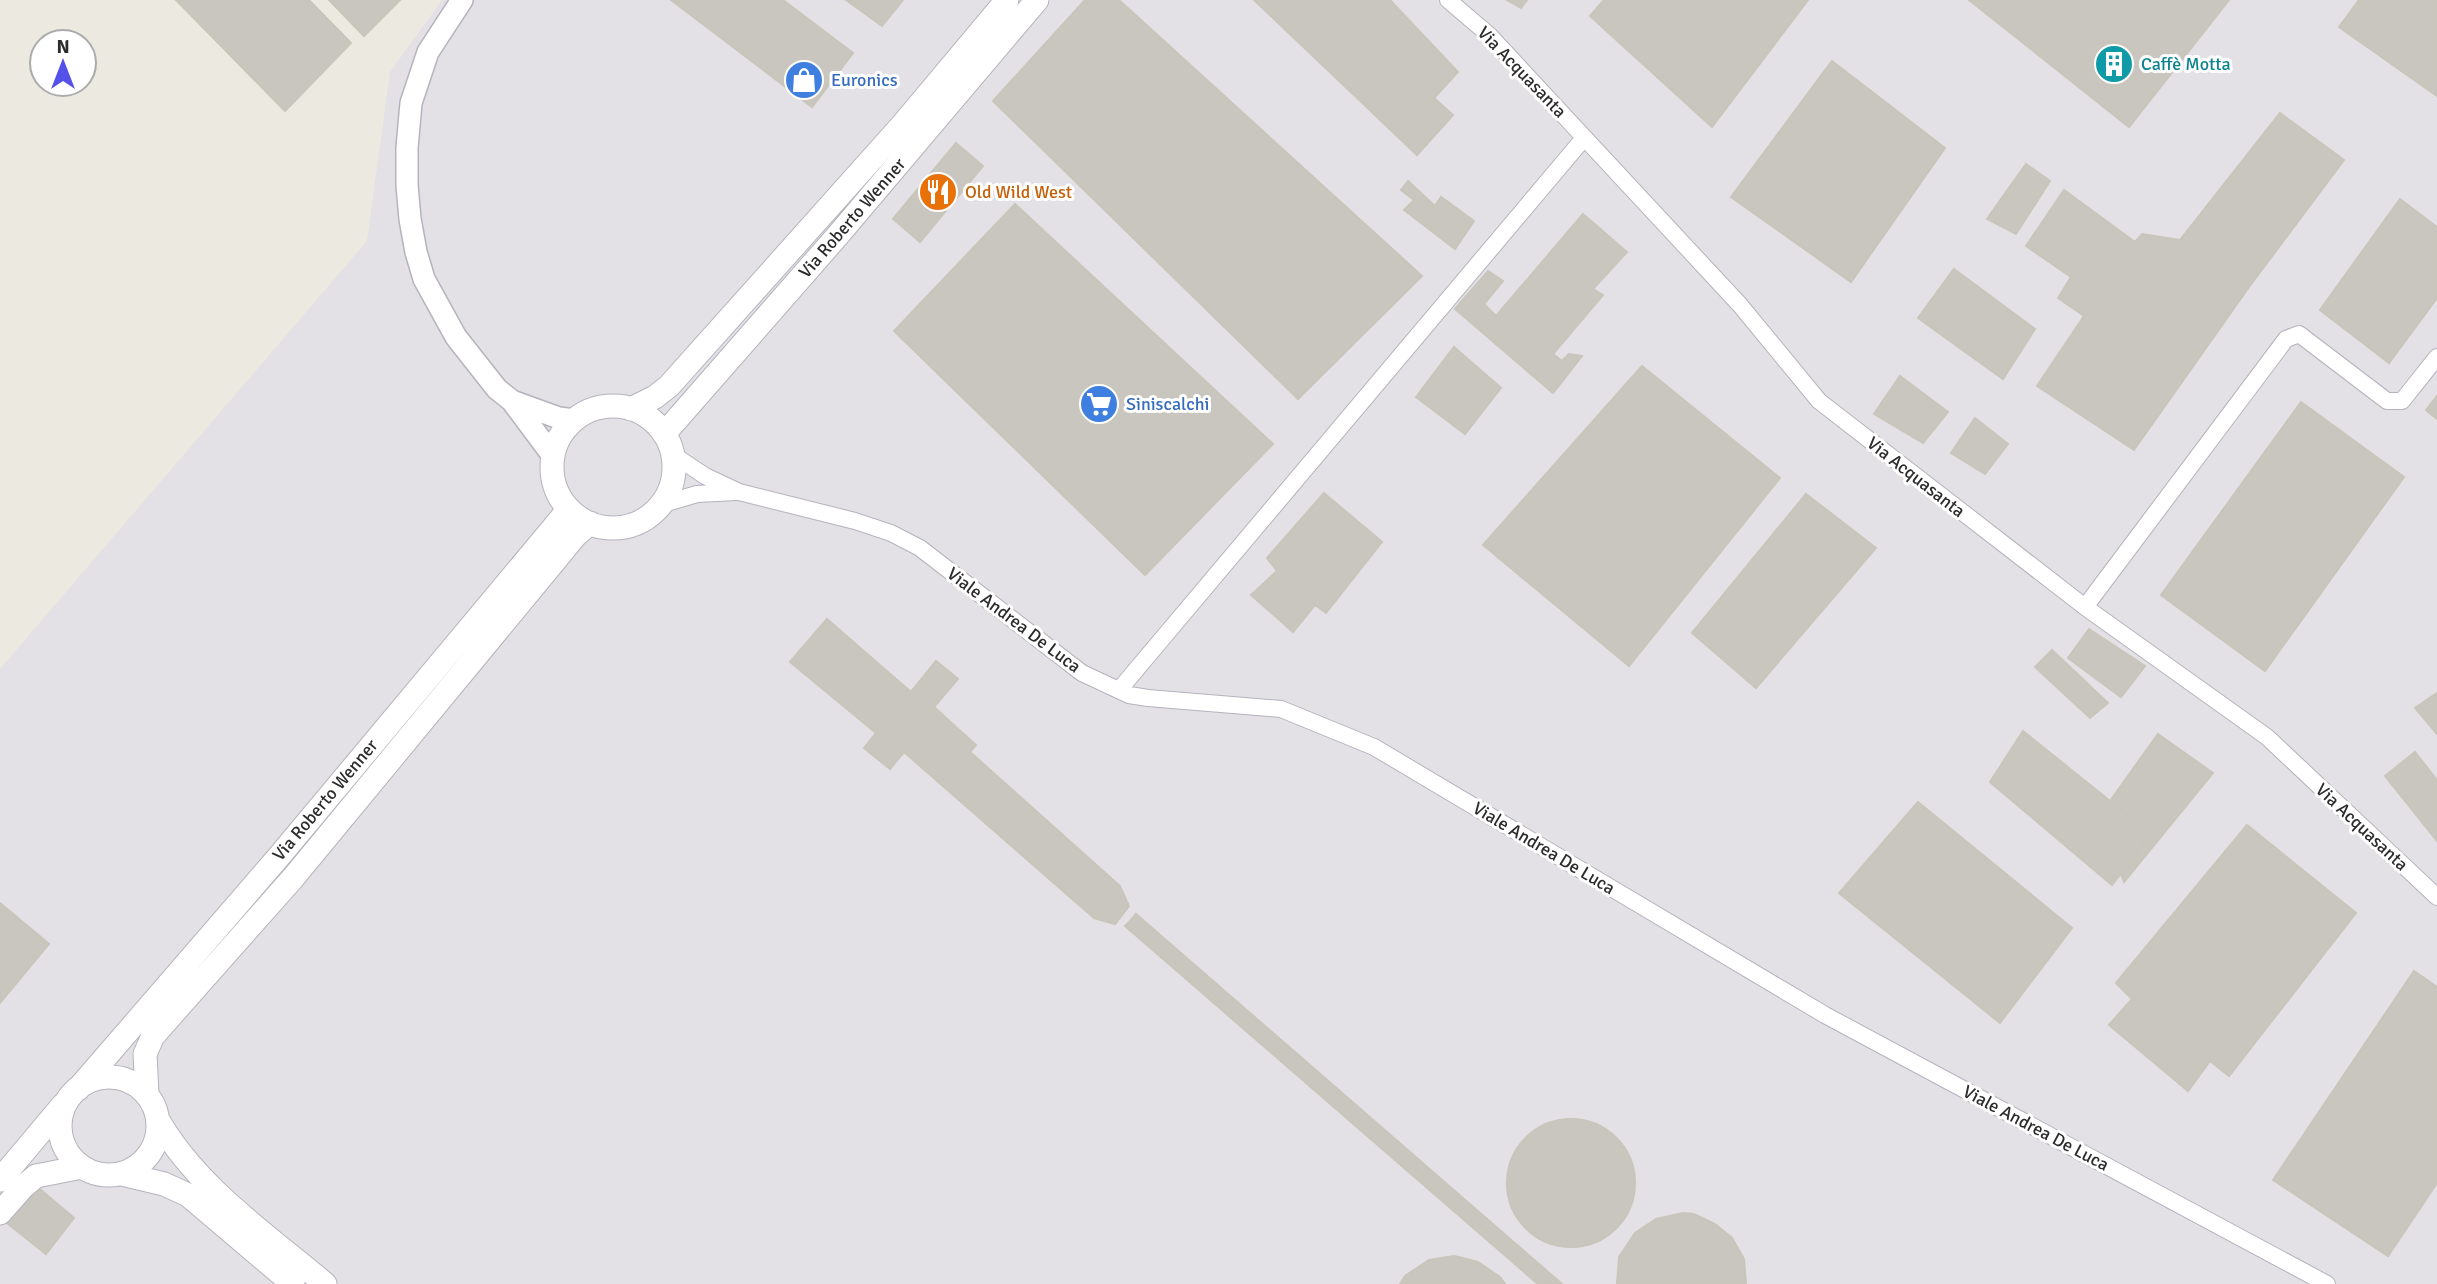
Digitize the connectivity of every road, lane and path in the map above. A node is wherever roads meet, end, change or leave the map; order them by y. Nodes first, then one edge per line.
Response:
1 (462, 0) edge
2 (1007, 0) edge
3 (1037, 0) edge
4 (1448, 0) edge
5 (1584, 138) junction
6 (2437, 357) edge
7 (512, 401) junction
8 (631, 409) junction
9 (573, 420) junction
10 (668, 444) junction
11 (553, 456) junction
12 (739, 492) junction
13 (660, 505) junction
14 (569, 509) junction
15 (590, 523) junction
16 (2085, 607) junction
17 (1119, 690) junction
18 (2437, 897) edge
19 (75, 1092) junction
20 (147, 1094) junction
21 (158, 1120) junction
22 (82, 1167) junction
23 (122, 1174) junction
24 (0, 1180) edge
25 (0, 1213) edge
26 (293, 1284) edge
27 (325, 1284) edge
28 (2327, 1284) edge

1 - 7 street
2 - 8 main road, Via Roberto Wenner
3 - 10 main road, Via Roberto Wenner
4 - 5 street, Via Acquasanta
5 - 16 street, Via Acquasanta
5 - 17 street
6 - 16 street
7 - 9 street
7 - 11 street
8 - 9 main road
8 - 10 main road
9 - 11 main road
10 - 12 street
10 - 13 main road
11 - 14 main road
12 - 13 street
12 - 17 street, Viale Andrea De Luca
13 - 15 main road
14 - 15 main road
14 - 19 main road, Via Roberto Wenner
15 - 20 main road, Via Roberto Wenner
16 - 18 street, Via Acquasanta
17 - 28 street, Viale Andrea De Luca
19 - 20 main road
19 - 22 main road
19 - 24 main road, Via Roberto Wenner
20 - 21 main road
21 - 23 main road
21 - 27 main road
22 - 23 main road
22 - 25 main road
23 - 26 main road

